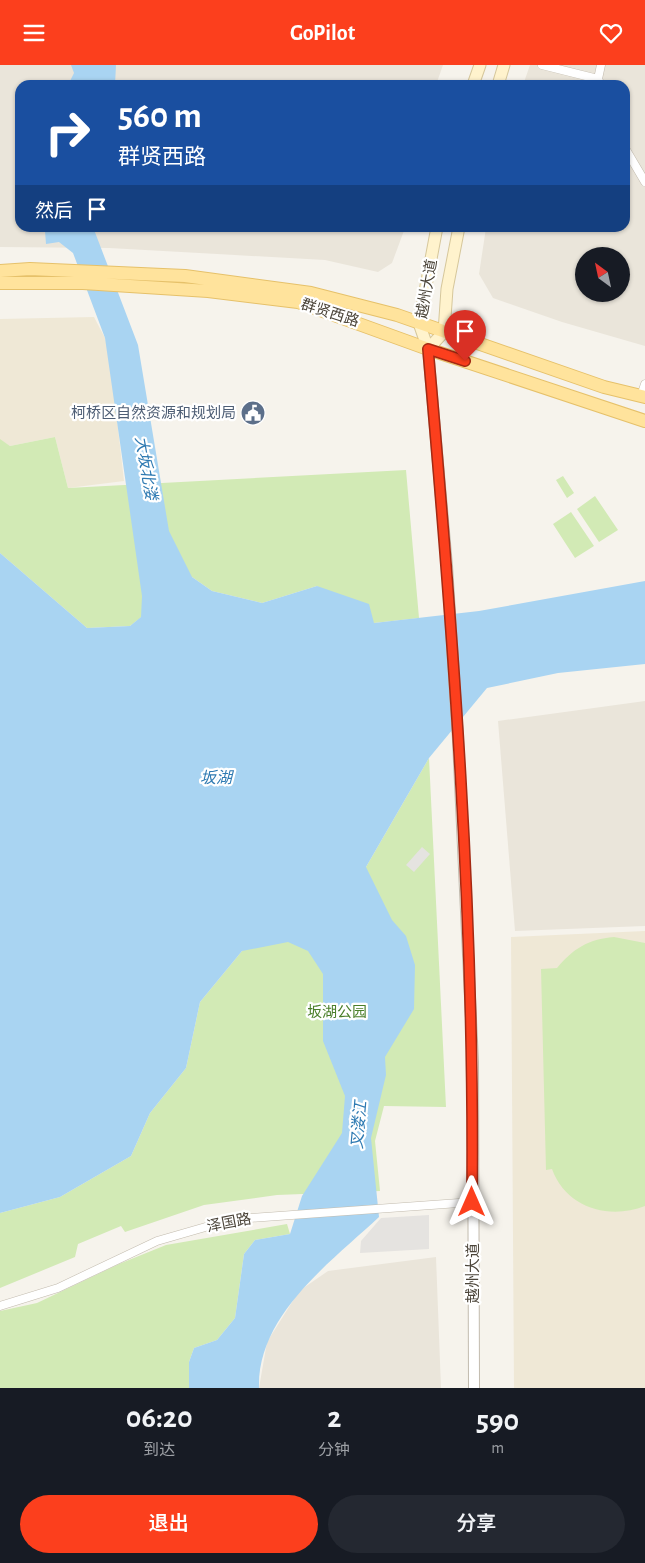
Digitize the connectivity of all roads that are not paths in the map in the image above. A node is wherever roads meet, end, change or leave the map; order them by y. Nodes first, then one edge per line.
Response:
1 (480, 65) edge
2 (504, 65) edge
3 (542, 65) edge
4 (601, 65) edge
5 (475, 80) edge
6 (500, 80) edge
7 (592, 80) edge
8 (599, 80) edge
9 (630, 156) edge
10 (645, 182) edge
11 (436, 232) edge
12 (458, 232) edge
13 (0, 271) edge
14 (80, 277) junction
15 (0, 283) edge
16 (420, 323) junction
17 (444, 332) junction
18 (428, 349) junction
19 (644, 393) edge
20 (645, 421) edge
21 (472, 1202) junction
22 (0, 1306) edge
23 (474, 1388) edge

1 - 5 main road
2 - 6 main road
3 - 7 street
4 - 8 street
9 - 10 street
11 - 16 main road, 越州大道
12 - 17 main road, 越州大道
13 - 14 main road, 群贤西路
14 - 15 main road, 群贤西路
14 - 16 main road, 群贤西路
14 - 18 main road, 群贤西路
16 - 17 main road, 群贤西路
16 - 18 main road, 越州大道
17 - 18 main road, 越州大道
17 - 19 main road, 群贤西路
18 - 20 main road, 群贤西路
18 - 21 street, 越州大道
21 - 22 street, 泽国路
21 - 23 street, 越州大道

